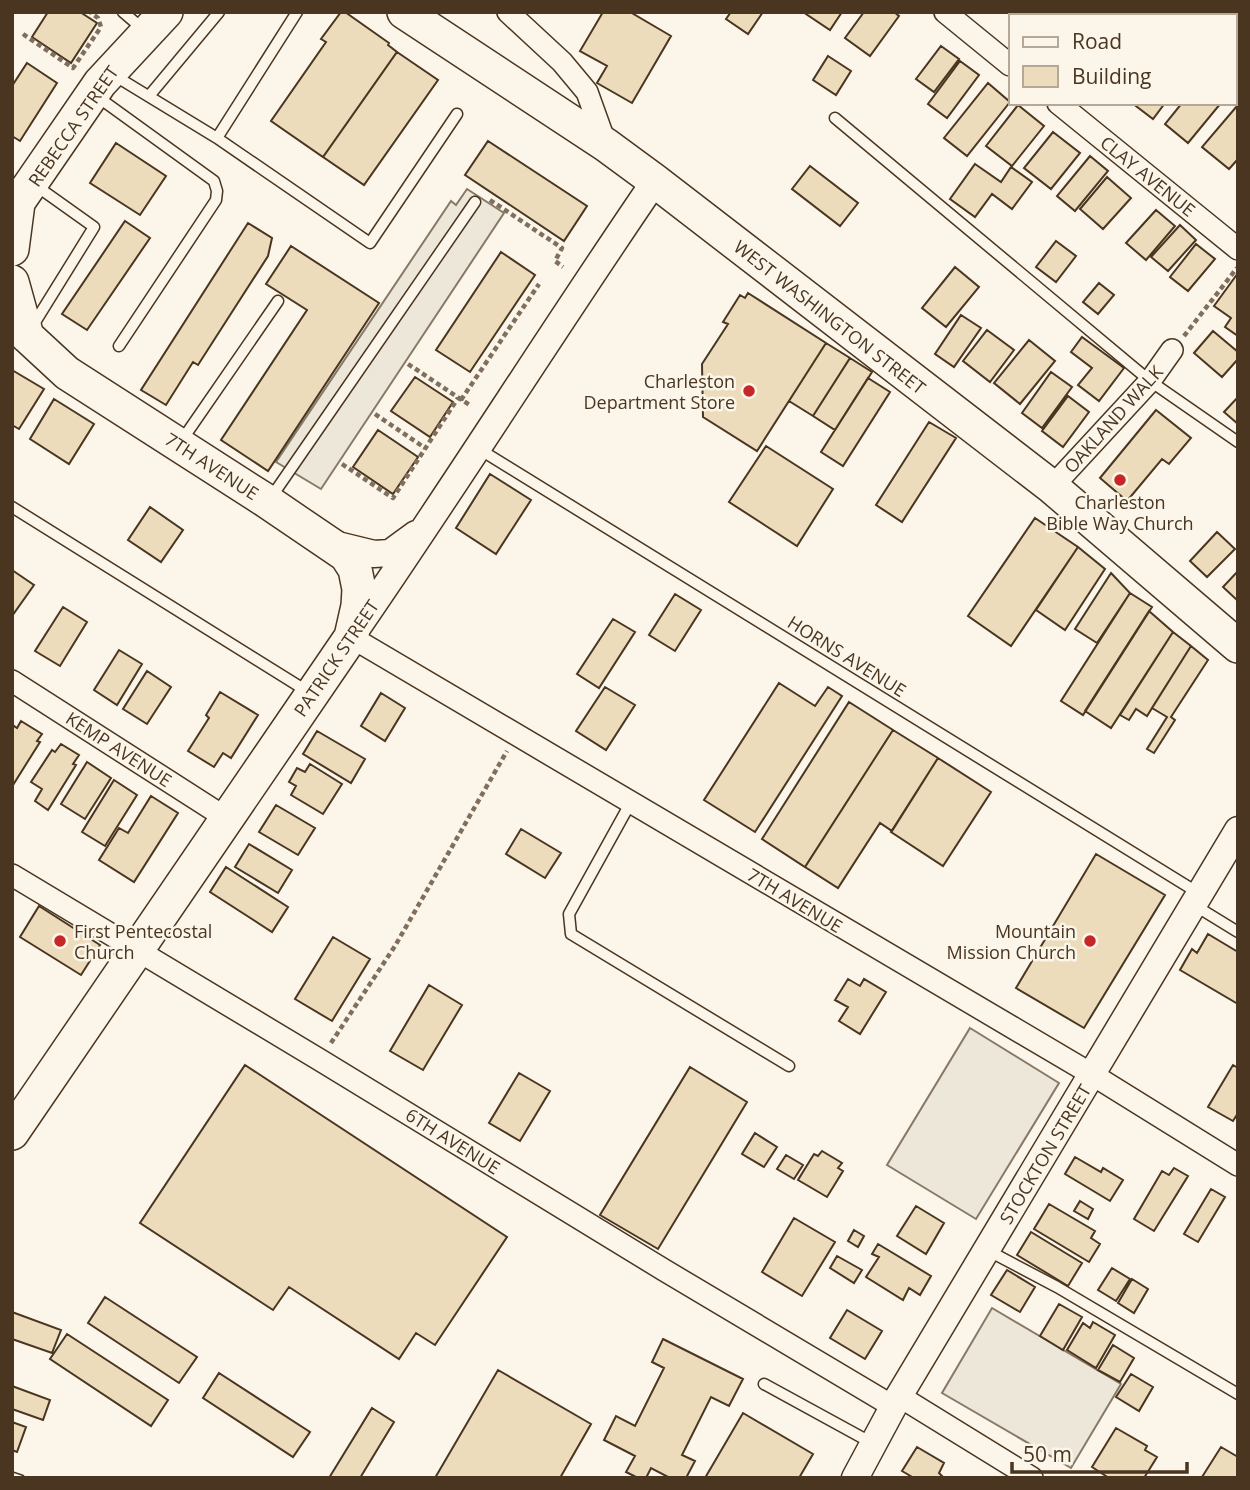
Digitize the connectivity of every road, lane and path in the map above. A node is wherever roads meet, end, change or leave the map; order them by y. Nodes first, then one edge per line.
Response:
1 (90, 12) edge
2 (219, 12) edge
3 (404, 12) edge
4 (509, 12) edge
5 (945, 12) edge
6 (295, 13) edge
7 (145, 19) edge
8 (23, 34) dead end
9 (1009, 64) edge
10 (101, 83) junction
11 (149, 96) junction
12 (1060, 105) edge
13 (457, 114) dead end
14 (835, 118) dead end
15 (217, 138) junction
16 (606, 145) junction
17 (655, 181) junction
18 (477, 198) joint
19 (21, 199) edge
20 (12, 248) edge
21 (1238, 249) edge
22 (563, 267) dead end
23 (1238, 267) edge
24 (12, 282) edge
25 (539, 284) dead end
26 (278, 301) dead end
27 (19, 328) edge
28 (119, 346) dead end
29 (1172, 350) joint
30 (408, 364) dead end
31 (1150, 381) junction
32 (460, 399) junction
33 (471, 406) dead end
34 (375, 414) dead end
35 (1238, 442) edge
36 (179, 445) junction
37 (425, 448) junction
38 (476, 448) junction
39 (342, 464) dead end
40 (1052, 487) junction
41 (268, 502) junction
42 (12, 507) edge
43 (428, 524) junction
44 (329, 542) junction
45 (351, 637) junction
46 (1238, 646) edge
47 (12, 681) edge
48 (312, 694) junction
49 (517, 735) junction
50 (631, 802) junction
51 (226, 818) junction
52 (1238, 830) edge
53 (12, 875) edge
54 (1197, 900) junction
55 (1238, 932) edge
56 (136, 950) junction
57 (320, 1060) junction
58 (789, 1066) dead end
59 (1093, 1075) junction
60 (15, 1127) edge
61 (1238, 1165) edge
62 (987, 1250) junction
63 (764, 1384) dead end
64 (1238, 1394) edge
65 (897, 1401) junction
66 (874, 1444) junction
67 (855, 1478) edge
68 (1032, 1478) edge

1 - 8 path
2 - 11 lane
3 - 16 main road, WEST WASHINGTON STREET
4 - 16 street
5 - 9 street
6 - 15 lane
7 - 10 main road, REBECCA STREET
10 - 11 lane
10 - 19 main road, REBECCA STREET
10 - 28 lane
11 - 15 lane
12 - 21 street, CLAY AVENUE
13 - 15 lane
14 - 31 lane
16 - 17 main road, WEST WASHINGTON STREET
17 - 38 street, PATRICK STREET
17 - 40 main road, WEST WASHINGTON STREET
18 - 22 path
18 - 41 lane
19 - 20 main road
19 - 27 lane
23 - 29 path
24 - 27 main road
25 - 32 path
26 - 36 lane
27 - 36 main road, 7TH AVENUE
29 - 31 street, OAKLAND WALK
30 - 32 path
31 - 35 lane
31 - 40 street, OAKLAND WALK
32 - 33 path
32 - 37 path
34 - 37 path
36 - 41 main road, 7TH AVENUE
37 - 39 path
38 - 43 street, PATRICK STREET
38 - 54 lane, HORNS AVENUE
40 - 46 main road, WEST WASHINGTON STREET
41 - 44 main road, 7TH AVENUE
42 - 48 lane
43 - 44 street, 7TH AVENUE
43 - 45 street, PATRICK STREET
44 - 45 main road
45 - 48 main road, PATRICK STREET
45 - 49 street, 7TH AVENUE
47 - 51 street, KEMP AVENUE
48 - 51 main road, PATRICK STREET
49 - 50 street, 7TH AVENUE
49 - 57 path
50 - 58 lane
50 - 59 street, 7TH AVENUE
51 - 56 main road, PATRICK STREET
52 - 54 street, STOCKTON STREET
53 - 56 street, 6TH AVENUE
54 - 55 lane, HORNS AVENUE
54 - 59 street, STOCKTON STREET
56 - 57 street, 6TH AVENUE
56 - 60 main road, PATRICK STREET
57 - 65 street, 6TH AVENUE
59 - 61 street, 7TH AVENUE
59 - 62 street, STOCKTON STREET
62 - 64 lane
62 - 65 street, STOCKTON STREET
63 - 66 lane
65 - 66 street, STOCKTON STREET
65 - 68 street, 6TH AVENUE
66 - 67 street, STOCKTON STREET

